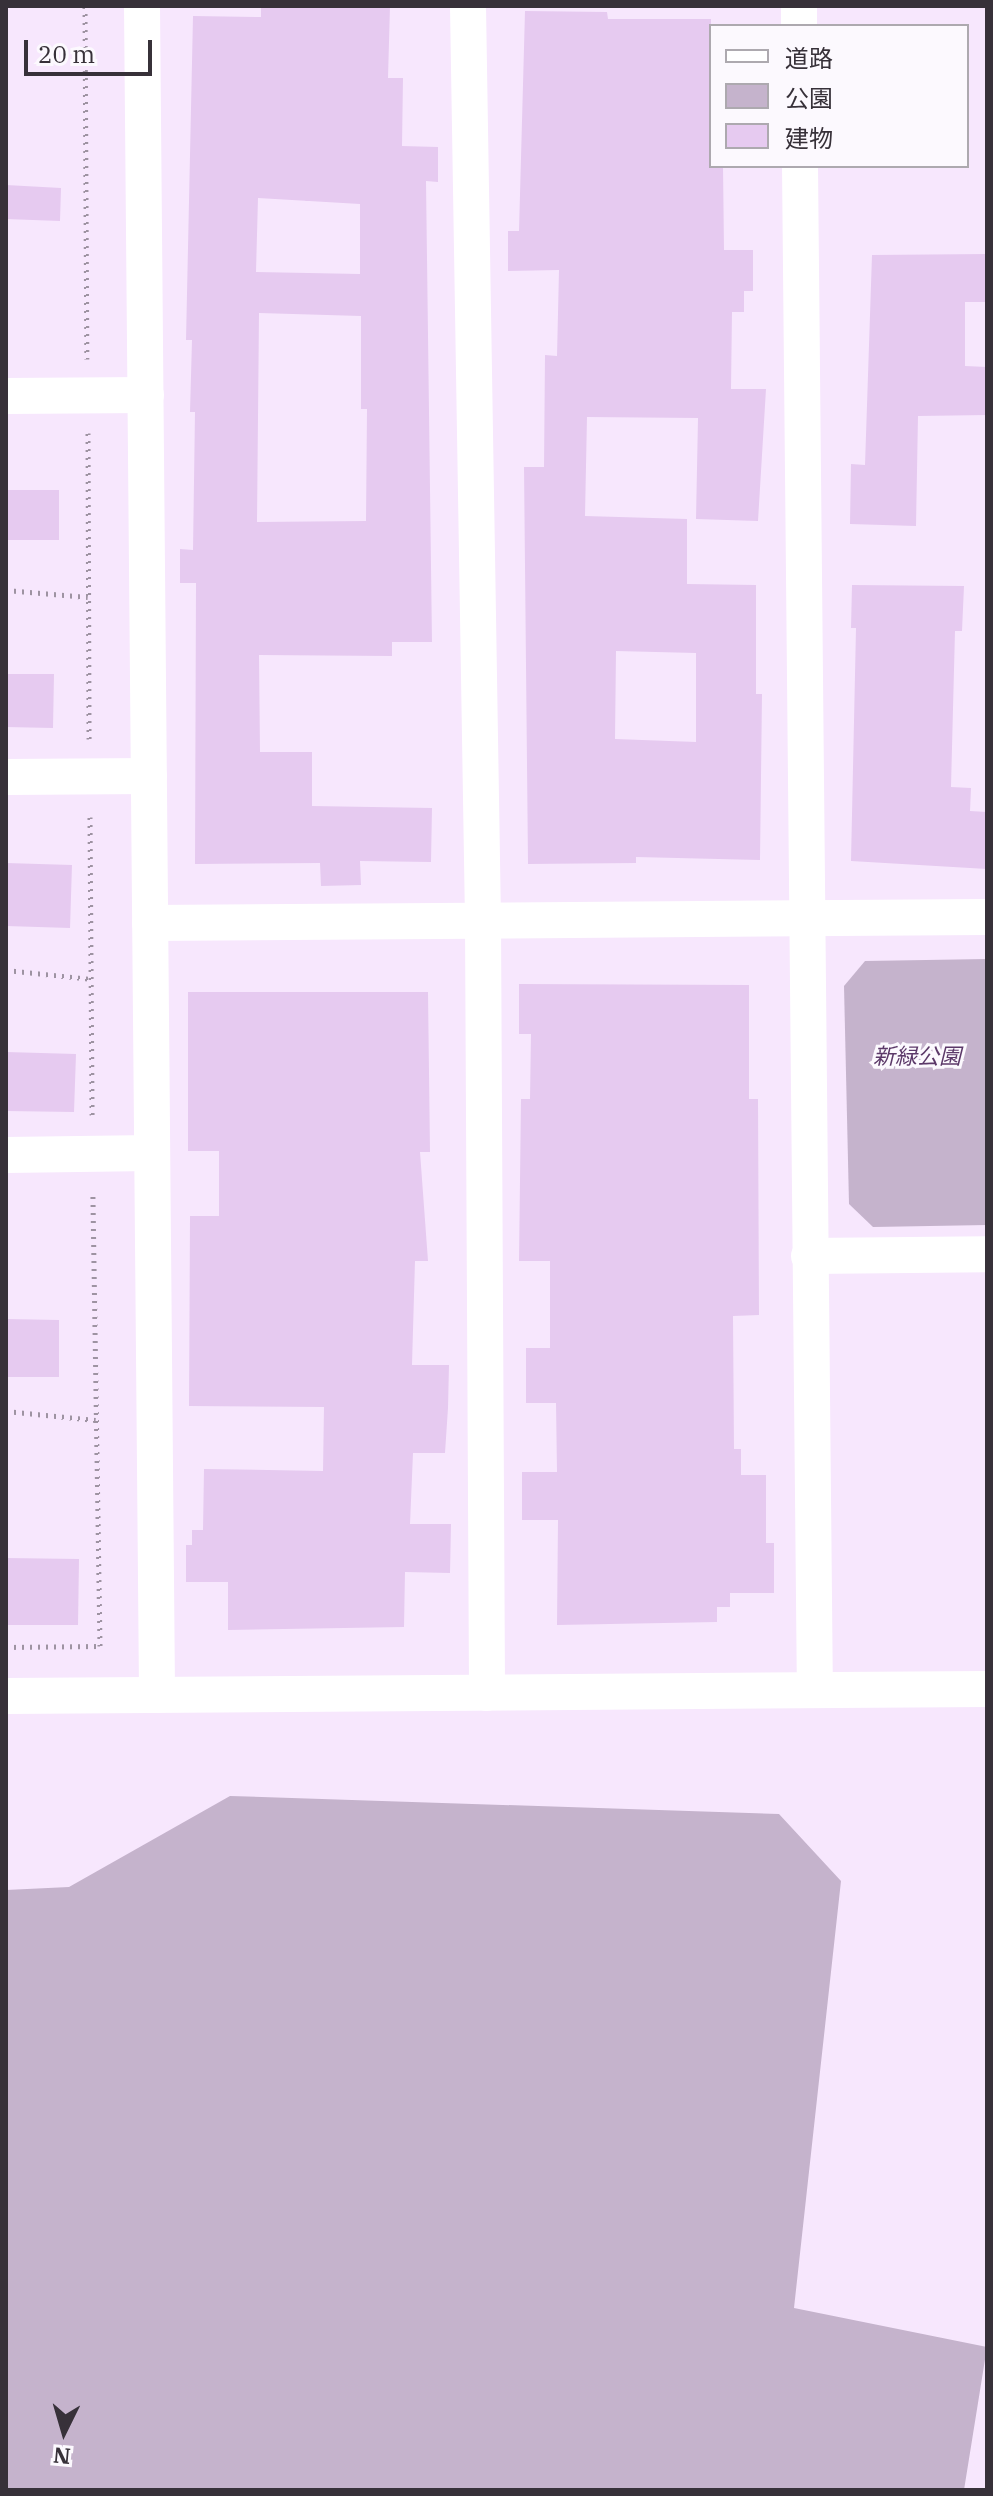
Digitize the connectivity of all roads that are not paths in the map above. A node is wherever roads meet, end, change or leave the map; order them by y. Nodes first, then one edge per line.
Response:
1 (142, 6) edge
2 (468, 6) edge
3 (800, 168) edge
4 (146, 395) junction
5 (6, 396) edge
6 (149, 776) junction
7 (6, 777) edge
8 (987, 917) edge
9 (804, 921) junction
10 (150, 923) junction
11 (483, 923) junction
12 (152, 1153) junction
13 (6, 1155) edge
14 (987, 1254) edge
15 (809, 1256) junction
16 (987, 1689) edge
17 (815, 1690) junction
18 (487, 1693) junction
19 (157, 1695) junction
20 (6, 1696) edge

1 - 4 street
2 - 11 street
3 - 9 street
4 - 5 street
4 - 6 street
6 - 7 street
6 - 10 street
8 - 9 street
9 - 11 street
9 - 15 street
10 - 11 street
10 - 12 street
11 - 18 street
12 - 13 street
12 - 19 street
14 - 15 street
15 - 17 street
16 - 17 street
17 - 18 street
18 - 19 street
19 - 20 street

